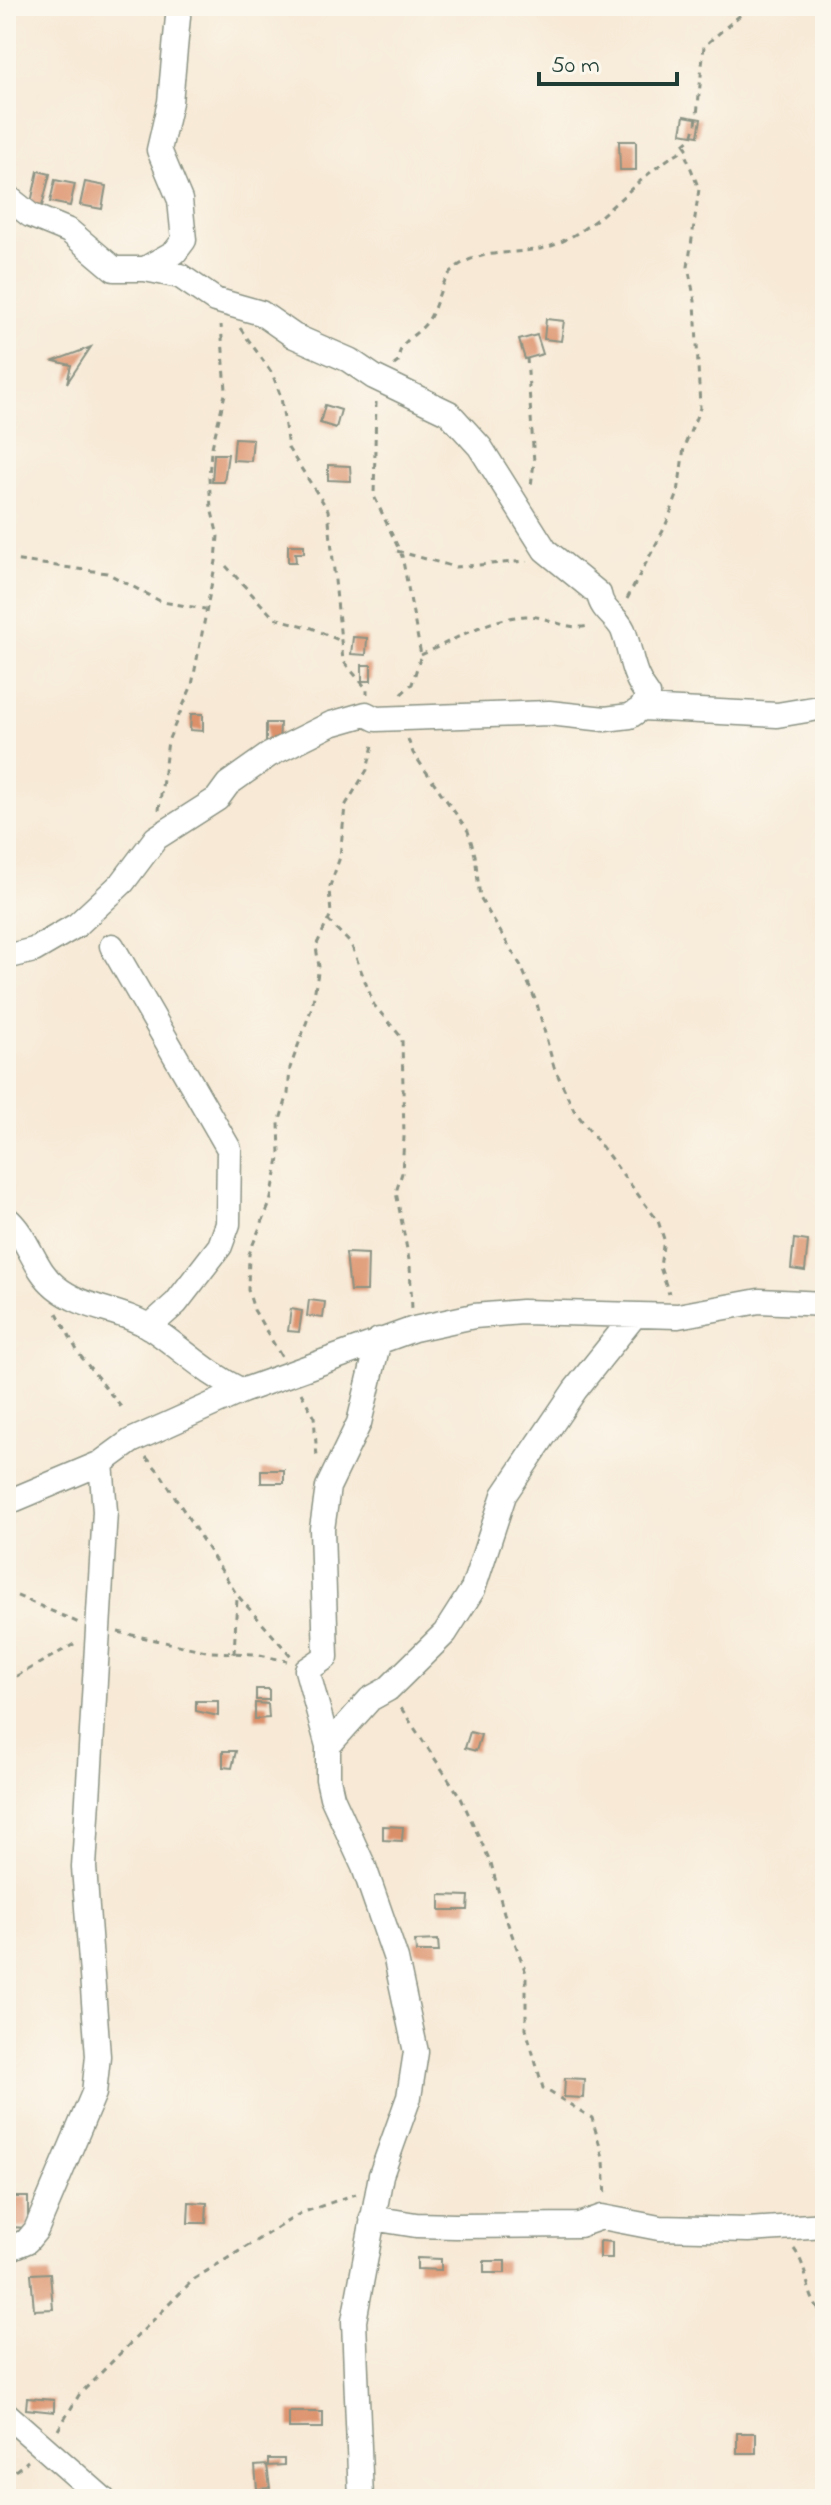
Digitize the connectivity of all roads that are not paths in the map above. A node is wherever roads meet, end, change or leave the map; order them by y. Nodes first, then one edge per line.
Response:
1 (179, 6) edge
2 (6, 196) edge
3 (145, 269) junction
4 (825, 707) edge
5 (642, 708) junction
6 (112, 946) dead end
7 (6, 957) edge
8 (6, 1218) edge
9 (825, 1304) edge
10 (634, 1316) junction
11 (149, 1327) junction
12 (379, 1340) junction
13 (242, 1391) junction
14 (101, 1463) junction
15 (6, 1503) edge
16 (328, 1746) junction
17 (372, 2218) junction
18 (825, 2225) edge
19 (6, 2250) edge
20 (6, 2414) edge
21 (103, 2499) edge
22 (361, 2499) edge

1 - 3 street
2 - 3 street
3 - 5 street
4 - 5 street
5 - 7 street
6 - 11 street
8 - 11 street
9 - 10 street
10 - 12 street
10 - 16 street
11 - 13 street
12 - 13 street
12 - 16 street
13 - 14 street
14 - 15 street
14 - 19 street
16 - 17 street
17 - 18 street
17 - 22 street
20 - 21 street

